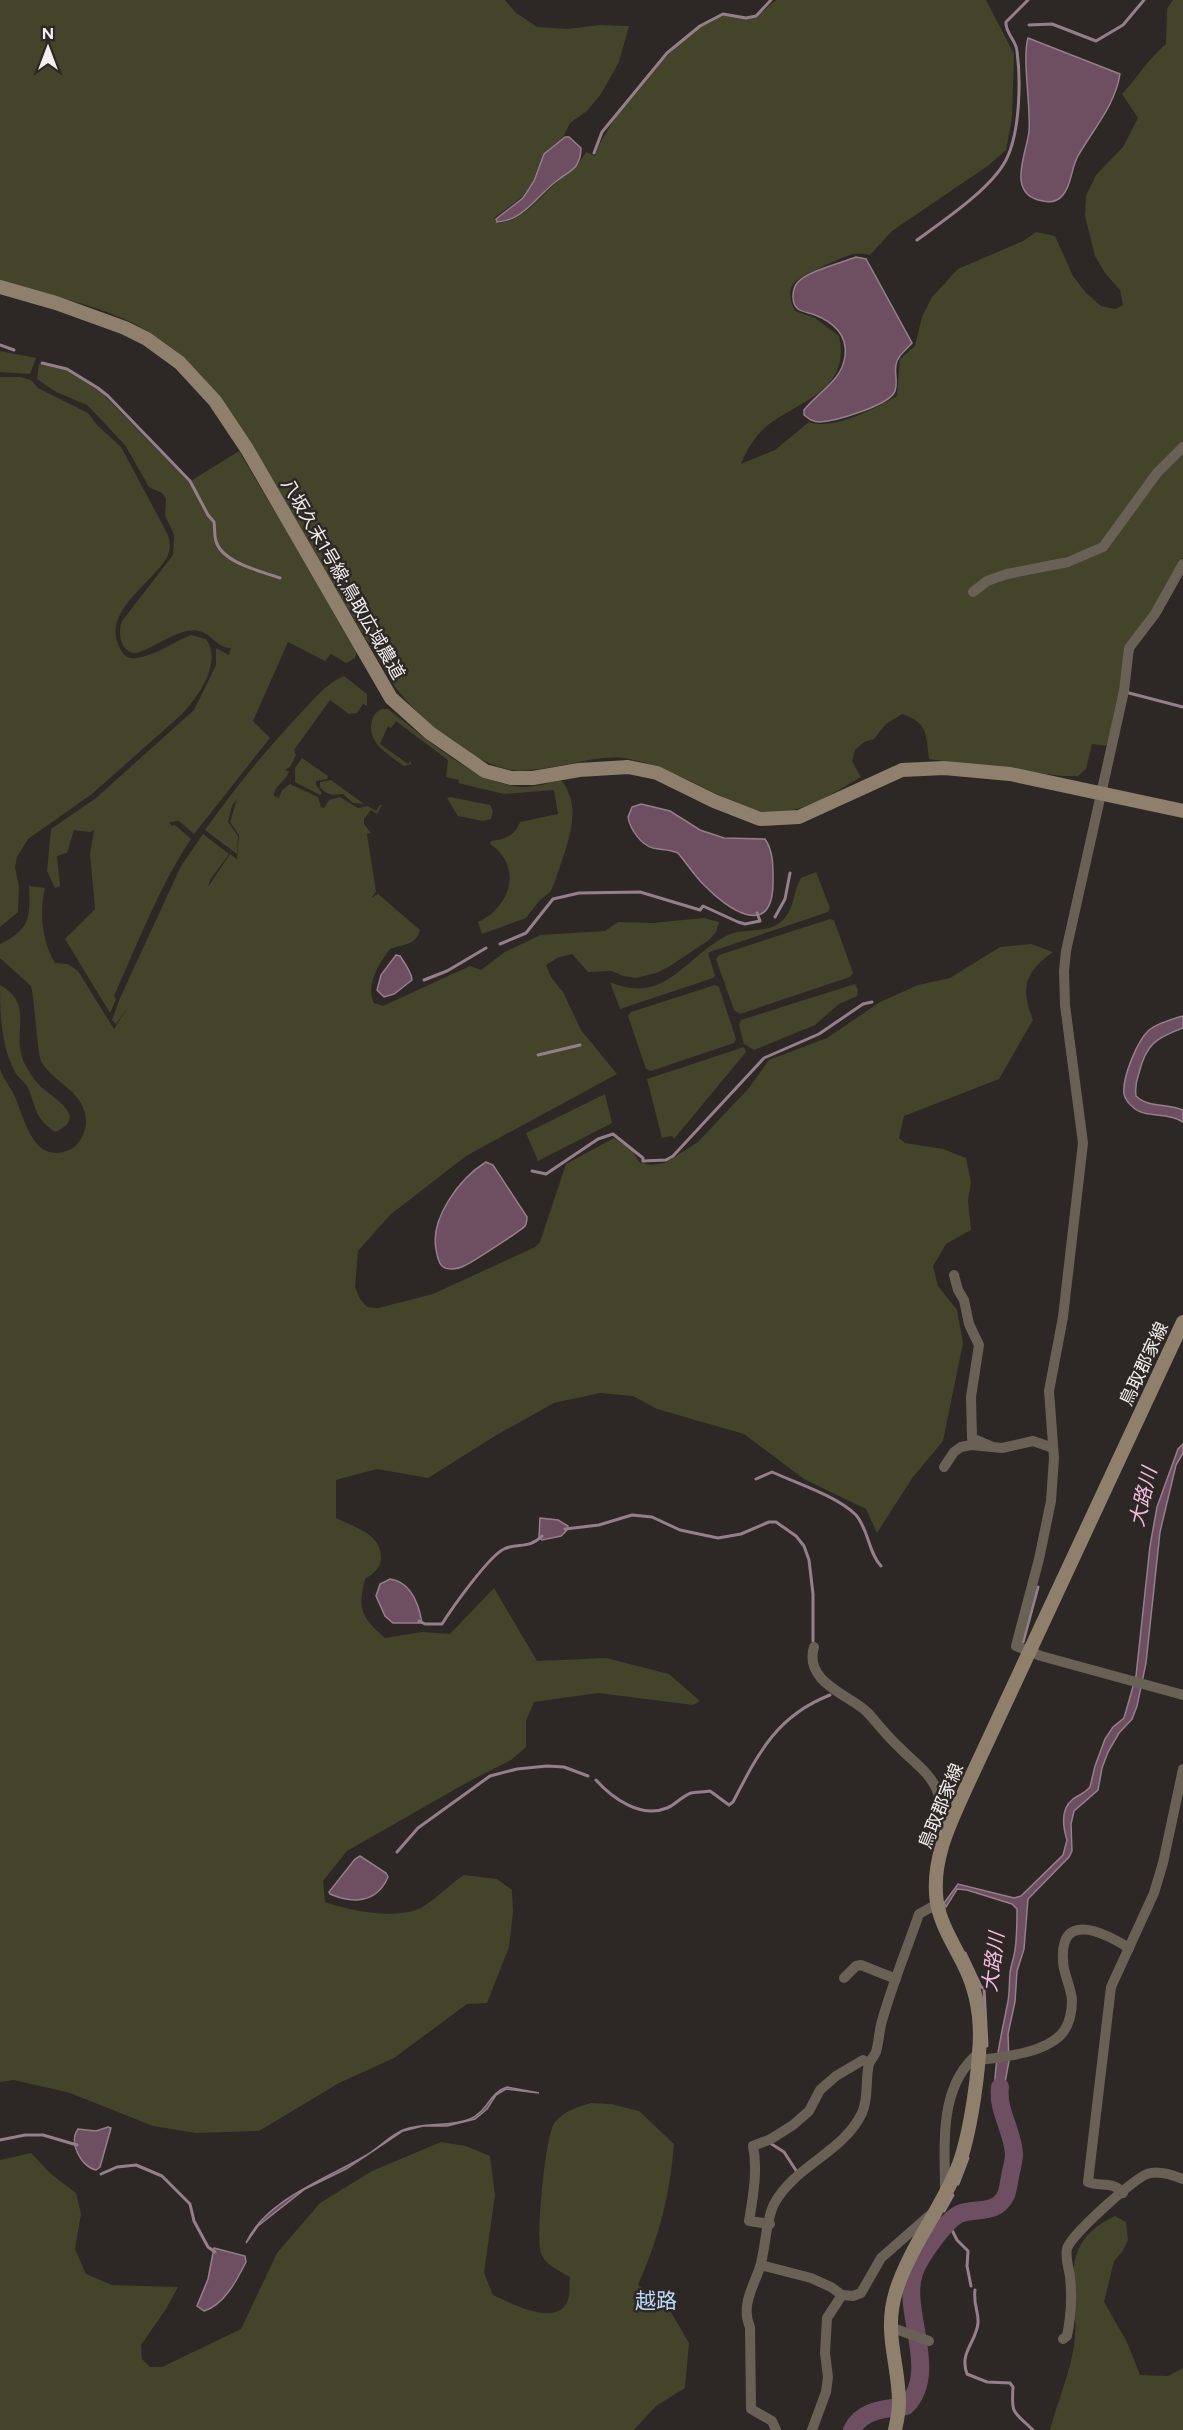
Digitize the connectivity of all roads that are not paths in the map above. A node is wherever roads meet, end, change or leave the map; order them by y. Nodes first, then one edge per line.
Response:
1 (0, 287) edge
2 (1183, 447) edge
3 (1183, 564) edge
4 (973, 592) dead end
5 (1100, 792) junction
6 (1183, 811) edge
7 (954, 1275) dead end
8 (1183, 1322) edge
9 (993, 1447) junction
10 (1053, 1448) junction
11 (944, 1467) dead end
12 (814, 1647) dead end
13 (1031, 1652) junction
14 (1183, 1695) edge
15 (1183, 1769) edge
16 (947, 1830) junction
17 (937, 1904) junction
18 (1129, 1948) junction
19 (844, 1978) dead end
20 (896, 1979) junction
21 (979, 2056) junction
22 (869, 2063) junction
23 (1183, 2179) edge
24 (1123, 2193) junction
25 (942, 2200) junction
26 (770, 2224) junction
27 (761, 2265) junction
28 (842, 2295) junction
29 (890, 2327) junction
30 (1063, 2339) dead end
31 (929, 2341) dead end
32 (776, 2430) edge
33 (812, 2430) edge
34 (896, 2430) edge

1 - 5 street, 八坂久末1号線;鳥取広域農道
2 - 4 street
3 - 5 street
5 - 6 street, 八坂久末1号線;鳥取広域農道
5 - 10 street
7 - 9 street
8 - 13 street, 鳥取郡家線
9 - 10 street
9 - 11 street
10 - 13 street
12 - 16 street
13 - 14 street
13 - 16 street, 鳥取郡家線
15 - 18 street
16 - 17 street, 鳥取郡家線
17 - 20 street
17 - 21 street, 鳥取郡家線
18 - 21 street
18 - 24 street
19 - 20 street
20 - 22 street
21 - 25 street, 鳥取郡家線
21 - 25 street
22 - 26 street
22 - 26 street
23 - 24 street
24 - 30 street
25 - 28 street
25 - 29 street, 鳥取郡家線
26 - 27 street
27 - 28 street
27 - 32 street
28 - 33 street
29 - 31 street
29 - 34 street, 鳥取郡家線

